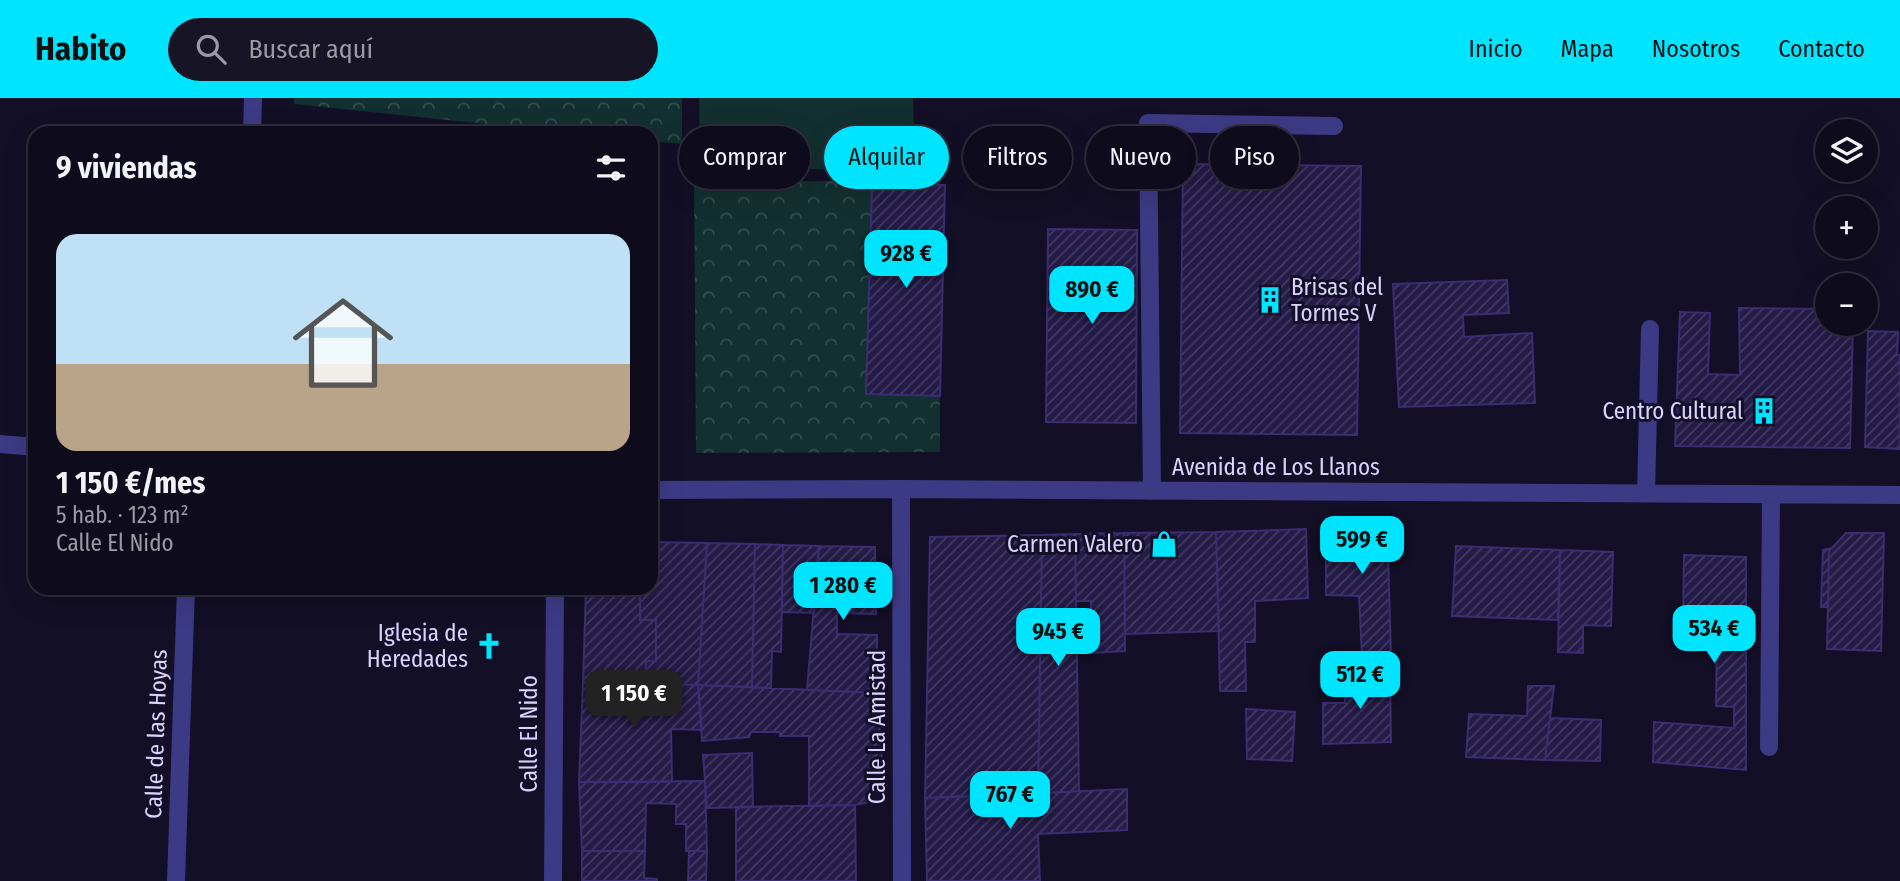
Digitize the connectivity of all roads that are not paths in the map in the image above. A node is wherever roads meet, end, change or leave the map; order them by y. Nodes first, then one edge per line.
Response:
1 (253, 98) edge
2 (252, 126) edge
3 (1334, 126) dead end
4 (1650, 329) dead end
5 (0, 444) edge
6 (28, 446) edge
7 (658, 489) edge
8 (901, 489) junction
9 (1152, 491) junction
10 (1646, 494) junction
11 (1771, 494) junction
12 (1900, 495) edge
13 (186, 595) edge
14 (555, 595) edge
15 (1769, 747) dead end
16 (176, 881) edge
17 (553, 881) edge
18 (902, 881) edge

1 - 2 street
3 - 9 street
4 - 10 street
5 - 6 street
7 - 8 street, Avenida de Los Llanos
8 - 9 street, Avenida de Los Llanos
8 - 18 street, Calle La Amistad
9 - 10 street, Avenida de Los Llanos
10 - 11 street, Avenida de Los Llanos
11 - 12 street, Avenida de Los Llanos
11 - 15 street
13 - 16 street, Calle de las Hoyas
14 - 17 street, Calle El Nido

